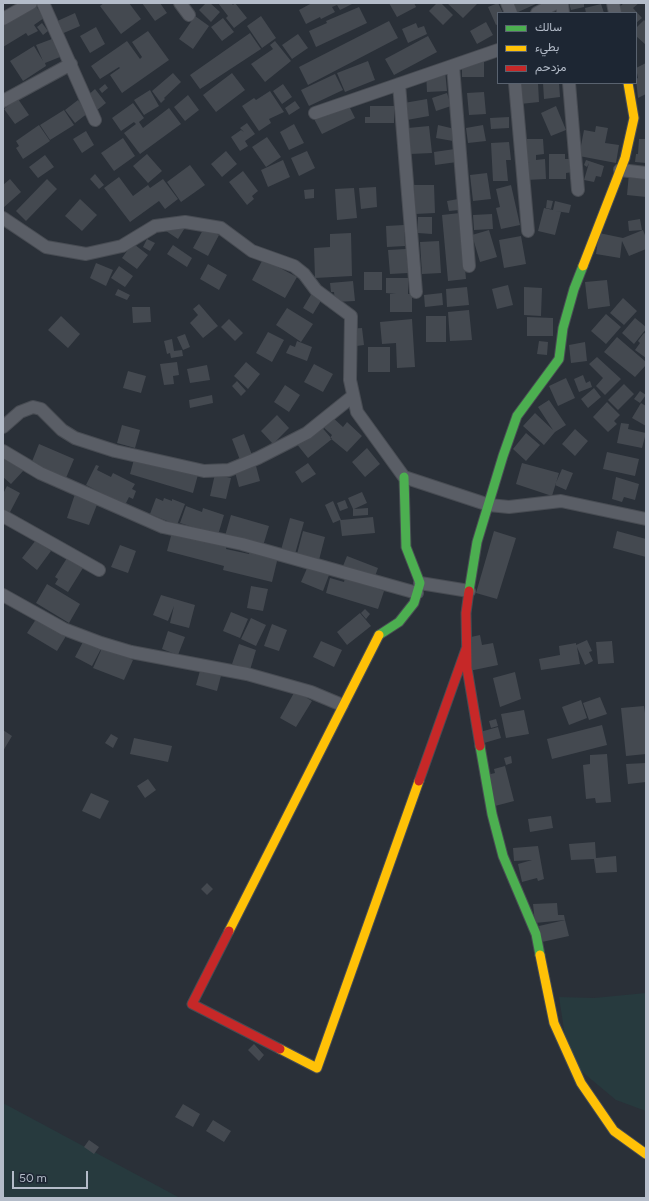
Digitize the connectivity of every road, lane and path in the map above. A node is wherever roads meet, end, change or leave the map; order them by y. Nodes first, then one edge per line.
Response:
1 (31, 3) edge
2 (43, 3) edge
3 (180, 3) edge
4 (556, 3) edge
5 (539, 12) edge
6 (189, 15) dead end
7 (3, 19) edge
8 (497, 50) edge
9 (71, 64) junction
10 (453, 66) junction
11 (399, 84) junction
12 (515, 84) edge
13 (568, 84) edge
14 (628, 84) edge
15 (3, 101) edge
16 (315, 113) dead end
17 (95, 120) dead end
18 (620, 170) junction
19 (646, 173) edge
20 (578, 190) dead end
21 (3, 218) edge
22 (528, 231) dead end
23 (469, 266) dead end
24 (416, 292) dead end
25 (353, 396) junction
26 (3, 427) edge
27 (3, 451) edge
28 (404, 477) junction
29 (489, 505) junction
30 (3, 516) edge
31 (646, 519) edge
32 (99, 570) dead end
33 (418, 588) junction
34 (469, 591) junction
35 (3, 595) edge
36 (466, 649) junction
37 (342, 705) junction
38 (646, 1154) edge

1 - 7 street
2 - 9 street
3 - 6 street
4 - 5 street
8 - 10 street
9 - 15 street
9 - 17 street
10 - 11 street
10 - 23 street
11 - 16 street
11 - 24 street
12 - 22 street
13 - 20 street
14 - 18 street
18 - 19 street
18 - 29 street
21 - 25 street
25 - 26 street
25 - 28 street
27 - 33 street
28 - 29 street
28 - 33 street
29 - 31 street
29 - 34 street
30 - 32 street
33 - 34 street
33 - 37 street
34 - 36 street
35 - 37 street
36 - 37 street
36 - 38 street

